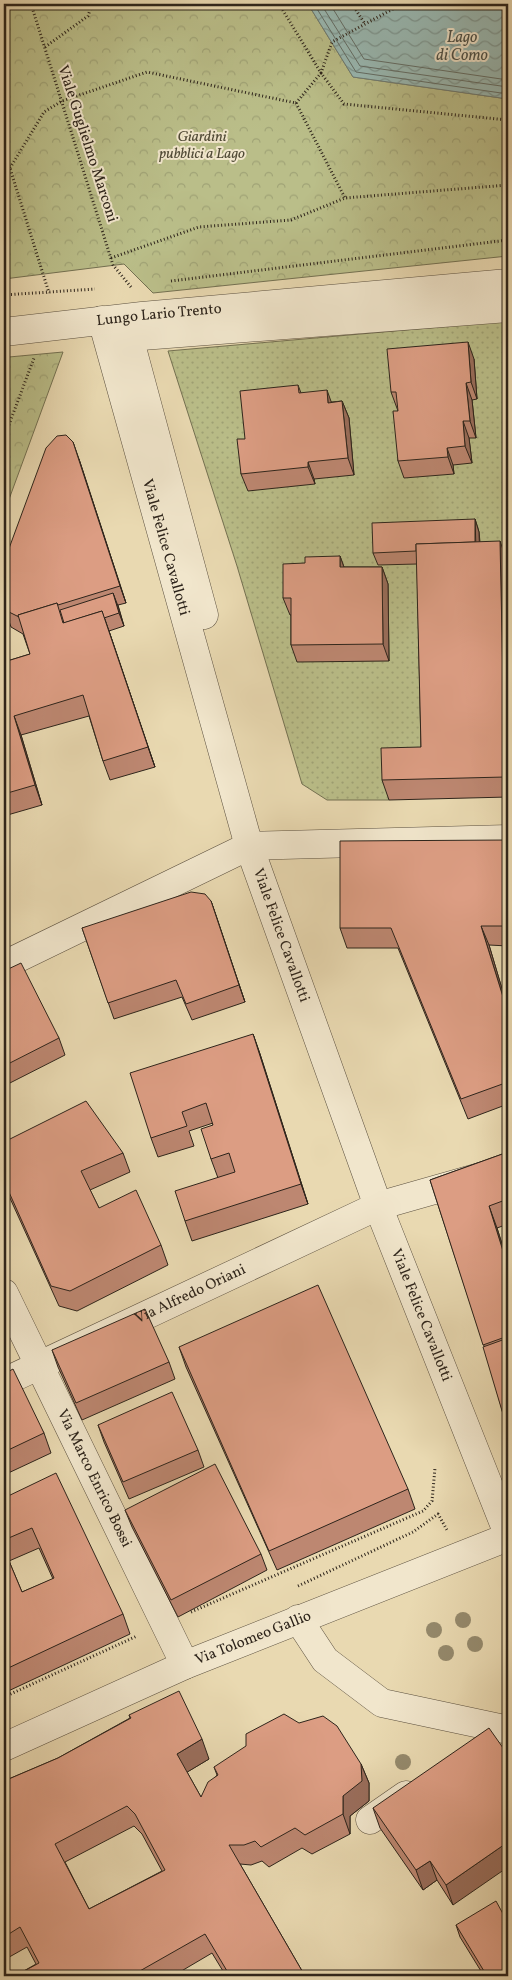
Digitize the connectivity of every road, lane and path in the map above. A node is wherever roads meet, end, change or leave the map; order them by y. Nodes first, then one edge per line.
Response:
1 (31, 4) edge
2 (92, 4) edge
3 (279, 4) edge
4 (352, 4) edge
5 (402, 4) edge
6 (365, 24) junction
7 (44, 47) junction
8 (321, 74) junction
9 (62, 102) junction
10 (296, 103) junction
11 (508, 120) edge
12 (4, 149) edge
13 (10, 168) junction
14 (508, 185) edge
15 (345, 198) junction
16 (508, 240) edge
17 (111, 258) junction
18 (169, 281) dead end
19 (508, 283) edge
20 (140, 285) dead end
21 (130, 286) junction
22 (121, 287) dead end
23 (103, 288) dead end
24 (48, 293) junction
25 (4, 295) edge
26 (508, 308) edge
27 (102, 320) junction
28 (46, 328) junction
29 (4, 332) edge
30 (129, 337) junction
31 (4, 438) edge
32 (508, 839) edge
33 (258, 845) junction
34 (4, 965) edge
35 (508, 1169) edge
36 (386, 1203) junction
37 (4, 1293) edge
38 (39, 1365) junction
39 (4, 1382) edge
40 (435, 1468) dead end
41 (508, 1511) edge
42 (508, 1536) edge
43 (283, 1572) dead end
44 (298, 1619) junction
45 (185, 1665) junction
46 (506, 1729) edge
47 (4, 1747) edge
48 (472, 1750) edge
49 (425, 1782) edge
50 (370, 1820) dead end

1 - 7 path, Viale Guglielmo Marconi
2 - 7 path
3 - 8 path
4 - 6 path
5 - 6 path
6 - 8 path
7 - 9 path, Viale Guglielmo Marconi
8 - 10 path
8 - 11 path
9 - 10 path
9 - 13 path
9 - 17 path, Viale Guglielmo Marconi
10 - 15 path
12 - 13 path
13 - 24 path
14 - 15 path
15 - 17 path
16 - 18 path
17 - 21 path, Viale Guglielmo Marconi
19 - 27 street, Lungo Lario Trento
20 - 21 path
21 - 22 path
23 - 24 path
24 - 25 path
26 - 30 street, Lungo Lario Trento
27 - 28 street
27 - 30 street, Lungo Lario Trento
27 - 33 street, Viale Felice Cavallotti
28 - 29 street
28 - 31 path
30 - 33 street, Viale Felice Cavallotti
32 - 33 street
33 - 34 street
33 - 36 street, Viale Felice Cavallotti
35 - 36 street, Via Alfredo Oriani
36 - 38 street, Via Alfredo Oriani
36 - 41 street, Viale Felice Cavallotti
36 - 42 street, Viale Felice Cavallotti
37 - 38 street, Via Marco Enrico Bossi
38 - 39 street, Via Alfredo Oriani
38 - 45 street, Via Marco Enrico Bossi
40 - 43 path
42 - 44 street, Via Tolomeo Gallio
44 - 45 street, Via Tolomeo Gallio
44 - 46 street
45 - 47 street, Via Tolomeo Gallio
46 - 48 street
49 - 50 street

